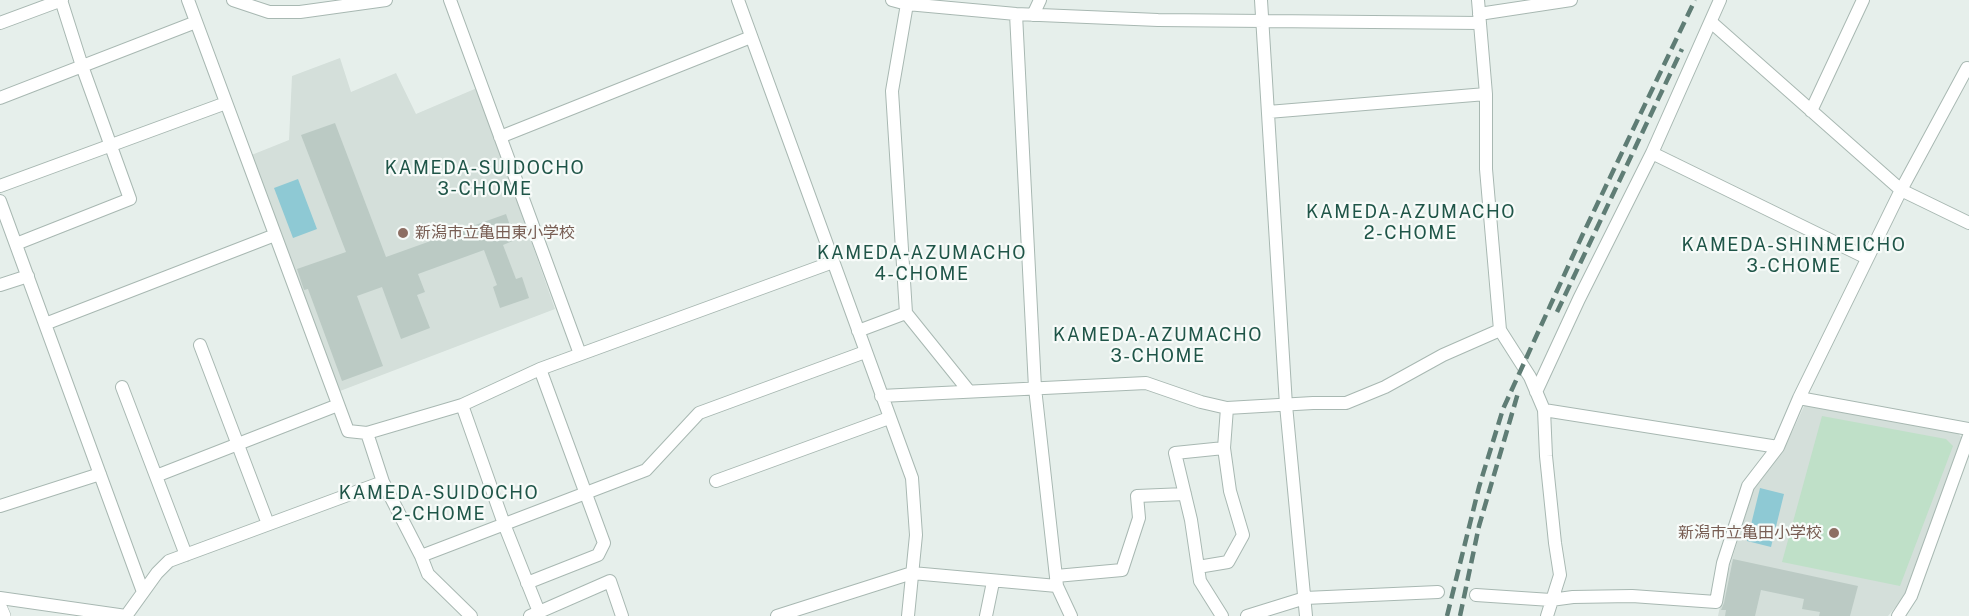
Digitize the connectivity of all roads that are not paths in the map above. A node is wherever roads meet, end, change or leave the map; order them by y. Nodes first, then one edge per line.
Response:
1 (61, 0) edge
2 (188, 0) edge
3 (233, 0) edge
4 (386, 0) edge
5 (450, 0) edge
6 (738, 0) edge
7 (892, 0) edge
8 (1040, 0) edge
9 (1261, 0) edge
10 (1478, 0) edge
11 (1570, 0) edge
12 (1720, 0) edge
13 (1863, 0) edge
14 (907, 4) junction
15 (1016, 14) junction
16 (1033, 15) junction
17 (1480, 19) junction
18 (1263, 21) junction
19 (196, 22) junction
20 (1711, 22) junction
21 (0, 23) edge
22 (751, 37) junction
23 (82, 66) junction
24 (1967, 68) dead end
25 (1486, 94) junction
26 (0, 98) edge
27 (226, 103) junction
28 (1811, 111) junction
29 (1268, 112) junction
30 (500, 137) junction
31 (110, 146) junction
32 (1652, 153) junction
33 (0, 186) edge
34 (1900, 190) junction
35 (0, 201) edge
36 (1969, 223) edge
37 (275, 235) junction
38 (16, 244) junction
39 (1867, 258) junction
40 (833, 262) junction
41 (28, 276) junction
42 (0, 285) edge
43 (906, 313) junction
44 (45, 324) junction
45 (1500, 330) junction
46 (858, 332) junction
47 (200, 345) dead end
48 (866, 352) junction
49 (580, 354) junction
50 (540, 369) junction
51 (123, 387) dead end
52 (1035, 388) junction
53 (968, 390) junction
54 (1536, 392) junction
55 (881, 396) junction
56 (1799, 398) junction
57 (338, 405) junction
58 (462, 405) junction
59 (1286, 405) junction
60 (1227, 408) junction
61 (1544, 410) junction
62 (889, 418) junction
63 (1969, 429) edge
64 (367, 433) junction
65 (1969, 436) edge
66 (238, 444) junction
67 (1778, 447) junction
68 (1224, 448) junction
69 (1965, 457) edge
70 (100, 474) junction
71 (156, 476) junction
72 (716, 481) dead end
73 (383, 482) junction
74 (585, 493) junction
75 (1185, 494) junction
76 (0, 507) edge
77 (504, 524) junction
78 (268, 525) junction
79 (186, 555) junction
80 (421, 556) junction
81 (1198, 567) junction
82 (912, 573) junction
83 (1057, 581) junction
84 (993, 582) junction
85 (527, 583) junction
86 (143, 592) junction
87 (1438, 592) dead end
88 (1476, 595) dead end
89 (0, 598) edge
90 (1305, 598) junction
91 (1551, 600) junction
92 (0, 609) edge
93 (78, 612) edge
94 (534, 614) edge
95 (3, 616) edge
96 (471, 616) edge
97 (622, 616) edge
98 (777, 616) edge
99 (908, 616) edge
100 (986, 616) edge
101 (1071, 616) edge
102 (1222, 616) edge
103 (1247, 616) edge
104 (1306, 616) edge
105 (1547, 616) edge
106 (1898, 616) edge

1 - 21 street
1 - 23 street
2 - 19 street
3 - 4 street
5 - 30 street
6 - 22 street
7 - 14 street
8 - 16 street
9 - 18 street
10 - 17 street
11 - 17 street
12 - 20 street
13 - 28 street
14 - 15 street
14 - 43 street
15 - 16 street
15 - 52 street
16 - 18 street
17 - 18 street
17 - 25 street
18 - 29 street
19 - 23 street
19 - 27 street
20 - 28 street
20 - 32 street
22 - 30 street
22 - 40 street
23 - 26 street
23 - 31 street
24 - 34 street
25 - 29 street
25 - 45 street
27 - 31 street
27 - 37 street
28 - 34 street
29 - 59 street
30 - 49 street
31 - 33 street
31 - 38 street
32 - 39 street
32 - 54 street
34 - 36 street
34 - 39 street
35 - 38 street
37 - 44 street
37 - 57 street
38 - 41 street
39 - 56 street
40 - 46 street
40 - 49 street
41 - 42 street
41 - 44 street
43 - 46 street
43 - 53 street
44 - 70 street
45 - 54 street
45 - 59 street
46 - 48 street
47 - 66 street
48 - 55 street
48 - 74 street
49 - 50 street
50 - 58 street
50 - 74 street
51 - 71 street
52 - 53 street
52 - 60 street
52 - 83 street
53 - 55 street
54 - 61 street
55 - 62 street
56 - 63 street
56 - 67 street
57 - 64 street
57 - 66 street
58 - 64 street
58 - 77 street
59 - 60 street
59 - 90 street
60 - 68 street
61 - 67 street
61 - 91 street
62 - 72 street
62 - 82 street
64 - 73 street
65 - 69 street
66 - 71 street
66 - 78 street
67 - 91 street
68 - 75 street
68 - 81 street
69 - 106 street
70 - 76 street
70 - 86 street
71 - 79 street
73 - 78 street
73 - 80 street
74 - 77 street
74 - 85 street
75 - 81 street
75 - 83 street
77 - 80 street
77 - 85 street
78 - 79 street
79 - 86 street
80 - 96 street
81 - 102 street
82 - 84 street
82 - 98 street
82 - 99 street
83 - 84 street
83 - 101 street
84 - 100 street
85 - 94 street
86 - 93 street
87 - 90 street
88 - 91 street
89 - 93 street
90 - 103 street
90 - 104 street
91 - 105 street
92 - 95 street
94 - 97 street

